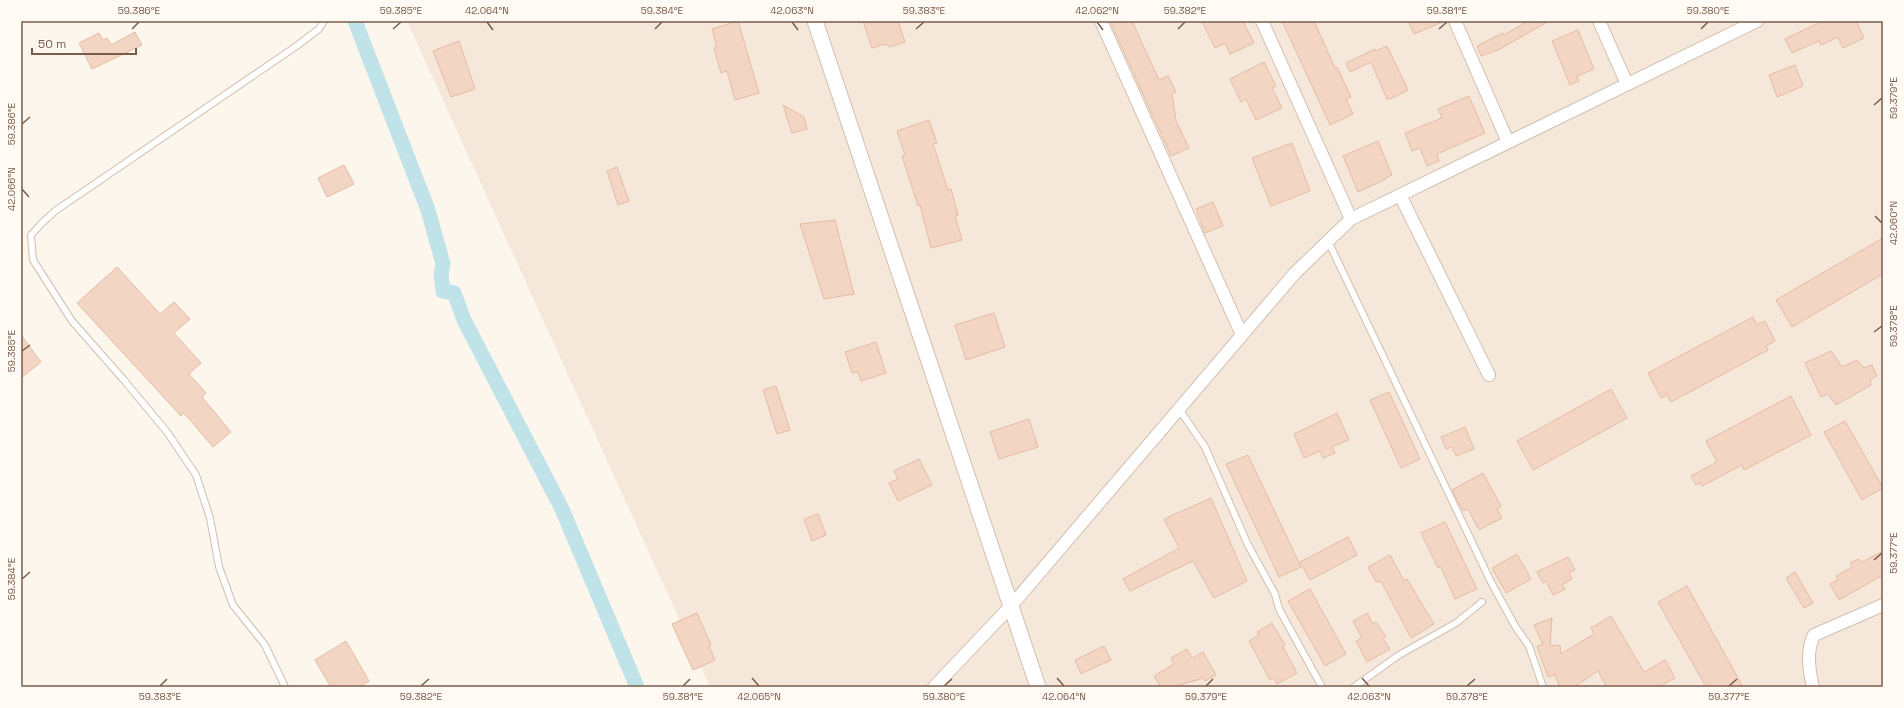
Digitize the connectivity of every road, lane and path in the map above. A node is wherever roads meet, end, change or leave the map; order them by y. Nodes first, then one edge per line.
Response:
1 (324, 21) edge
2 (815, 21) edge
3 (1101, 21) edge
4 (1262, 21) edge
5 (1454, 21) edge
6 (1599, 21) edge
7 (1757, 21) edge
8 (1627, 84) junction
9 (1508, 142) junction
10 (1400, 195) junction
11 (1351, 219) junction
12 (1328, 241) junction
13 (1242, 336) junction
14 (1489, 374) dead end
15 (1179, 409) junction
16 (1482, 602) dead end
17 (1883, 605) edge
18 (1011, 606) junction
19 (284, 687) edge
20 (934, 687) edge
21 (1038, 687) edge
22 (1322, 687) edge
23 (1354, 687) edge
24 (1543, 687) edge
25 (1813, 687) edge

1 - 19 lane
2 - 18 street
3 - 13 street
4 - 11 street
5 - 9 street
6 - 8 street
7 - 8 street
8 - 9 street
9 - 10 street
10 - 11 street
10 - 14 street
11 - 12 street
12 - 13 street
12 - 24 lane
13 - 15 street
15 - 18 street
15 - 22 lane
16 - 23 lane
17 - 25 street
18 - 20 street
18 - 21 street

